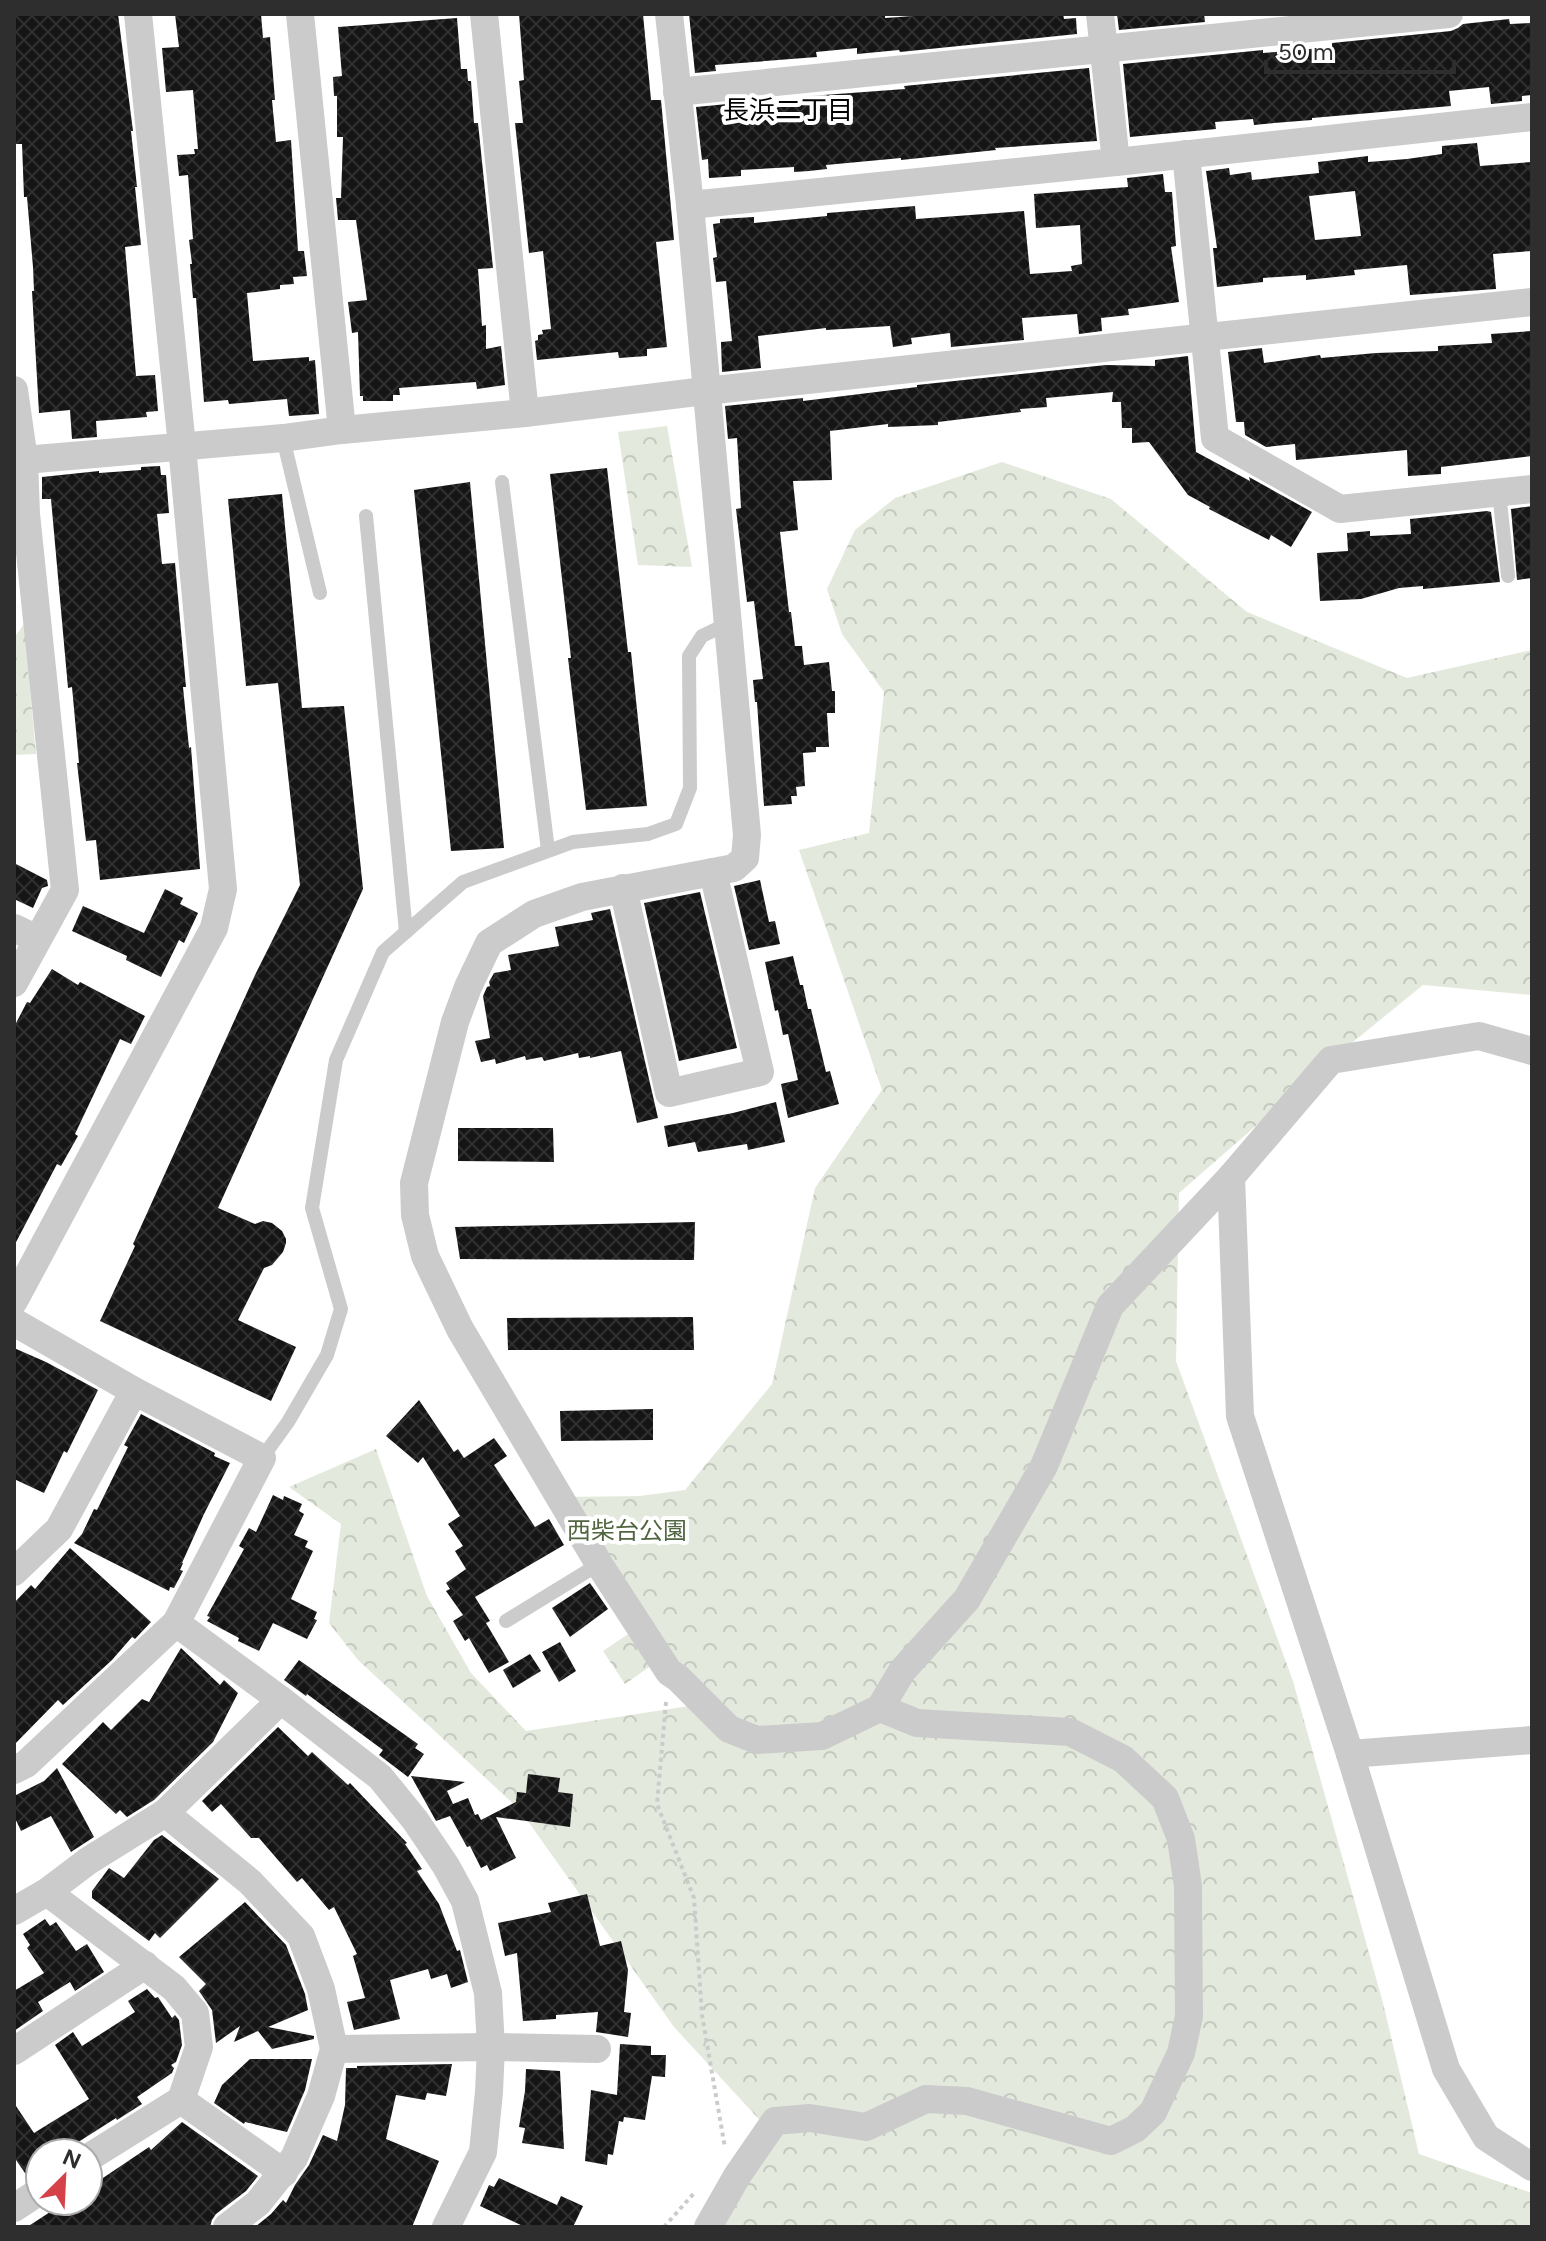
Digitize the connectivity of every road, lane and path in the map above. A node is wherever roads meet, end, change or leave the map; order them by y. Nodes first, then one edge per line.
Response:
1 (138, 14) edge
2 (300, 14) edge
3 (484, 14) edge
4 (669, 14) edge
5 (1100, 14) edge
6 (1449, 14) edge
7 (1104, 50) junction
8 (677, 92) junction
9 (1532, 117) edge
10 (1186, 154) junction
11 (1116, 162) junction
12 (690, 205) junction
13 (1532, 302) edge
14 (1204, 337) junction
15 (14, 390) edge
16 (705, 391) junction
17 (525, 413) junction
18 (342, 430) junction
19 (283, 438) junction
20 (182, 446) junction
21 (24, 460) junction
22 (502, 482) dead end
23 (1532, 489) edge
24 (1499, 492) junction
25 (20, 515) edge
26 (366, 516) dead end
27 (1508, 576) dead end
28 (320, 593) dead end
29 (729, 623) junction
30 (548, 850) junction
31 (713, 872) junction
32 (623, 888) junction
33 (406, 932) junction
34 (26, 933) edge
35 (14, 983) edge
36 (1532, 1051) edge
37 (1231, 1177) junction
38 (14, 1301) edge
39 (14, 1322) edge
40 (134, 1391) junction
41 (262, 1458) junction
42 (599, 1564) junction
43 (14, 1572) edge
44 (506, 1621) dead end
45 (176, 1623) junction
46 (669, 1672) junction
47 (281, 1700) junction
48 (880, 1708) junction
49 (1532, 1740) edge
50 (1350, 1754) junction
51 (14, 1770) edge
52 (165, 1813) junction
53 (47, 1892) junction
54 (14, 1911) edge
55 (145, 1965) junction
56 (491, 2047) junction
57 (334, 2049) junction
58 (597, 2049) dead end
59 (14, 2051) edge
60 (181, 2100) junction
61 (104, 2148) edge
62 (726, 2158) dead end
63 (1532, 2167) edge
64 (284, 2173) junction
65 (695, 2192) dead end
66 (227, 2227) edge
67 (446, 2227) edge
68 (664, 2227) edge
69 (708, 2227) edge

1 - 20 street
2 - 18 street
3 - 17 street
4 - 8 street
5 - 7 street
6 - 7 street
7 - 8 street
7 - 11 street
8 - 12 street
9 - 10 street
10 - 11 street
10 - 14 street
11 - 12 street
12 - 16 street
13 - 14 street
14 - 16 street
14 - 24 street
15 - 21 street
16 - 17 street
16 - 29 street
17 - 18 street
18 - 19 street
19 - 20 street
19 - 28 lane
20 - 21 street
20 - 38 street
21 - 25 street
22 - 30 lane
23 - 24 street
24 - 27 lane
25 - 34 street
26 - 33 lane
29 - 30 lane
29 - 31 street
30 - 33 lane
31 - 32 street
31 - 32 street
32 - 42 street
33 - 41 lane
34 - 35 street
36 - 37 street
37 - 48 street
37 - 50 street
39 - 40 street
40 - 41 street
40 - 43 street
41 - 45 street
42 - 44 lane
42 - 46 street
45 - 47 street
45 - 51 street
46 - 48 street
46 - 62 path
47 - 52 street
47 - 56 street
48 - 69 street
49 - 50 street
50 - 63 street
52 - 53 street
52 - 57 street
53 - 54 street
53 - 55 street
55 - 59 street
55 - 60 street
56 - 57 street
56 - 58 street
56 - 67 street
57 - 64 street
60 - 61 street
60 - 64 street
64 - 66 street
65 - 68 path

